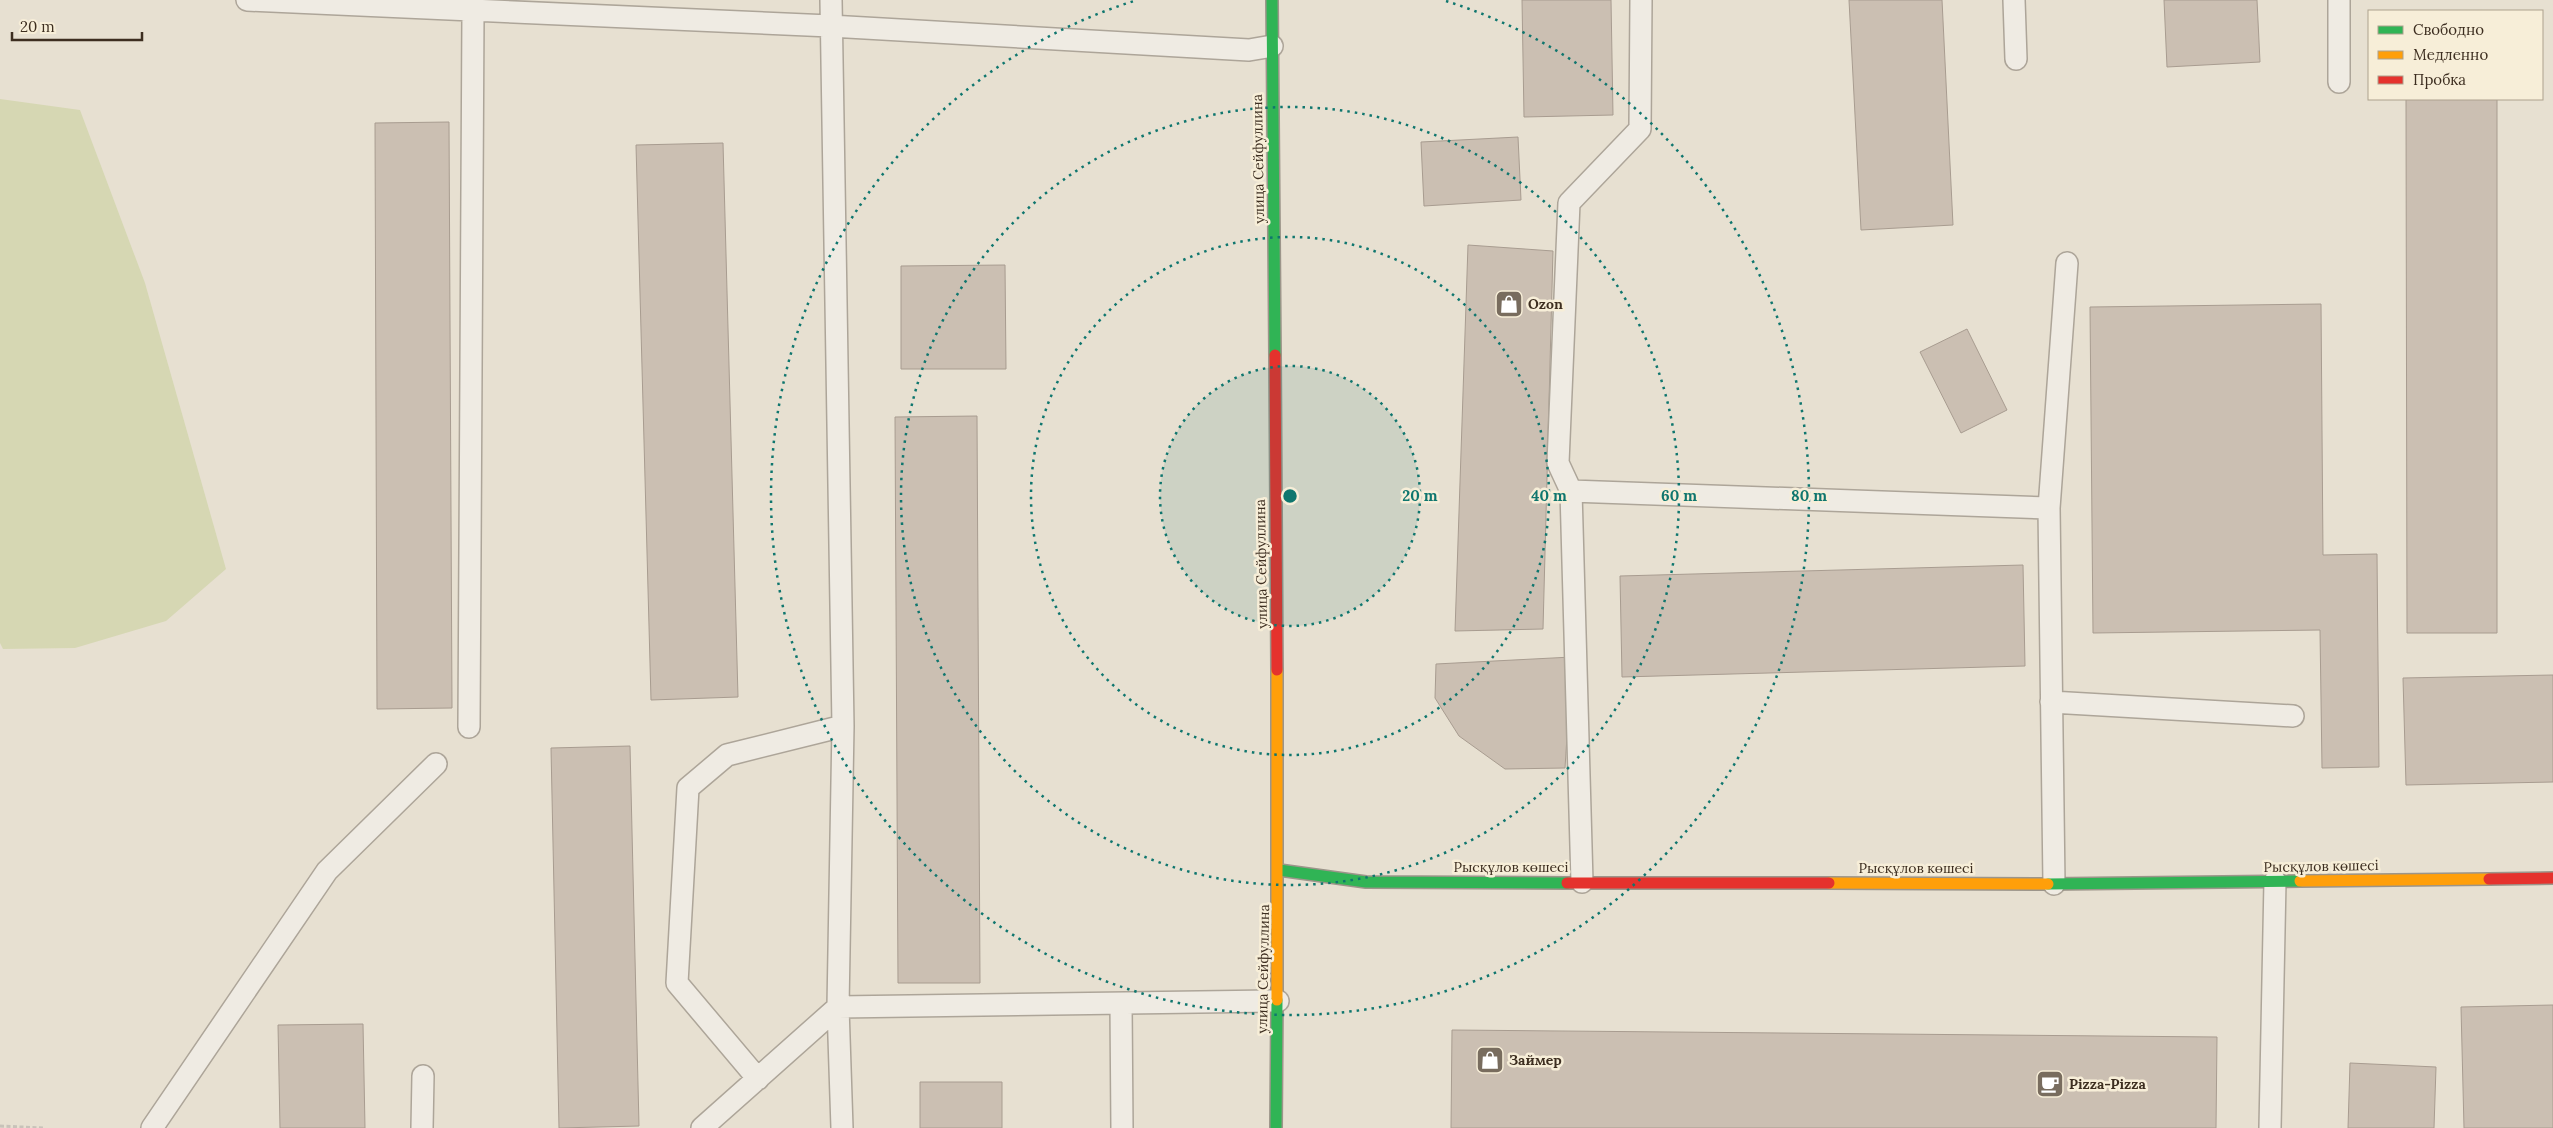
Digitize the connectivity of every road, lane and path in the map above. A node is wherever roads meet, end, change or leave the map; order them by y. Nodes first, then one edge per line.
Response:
1 (247, 0) edge
2 (831, 0) edge
3 (1272, 0) edge
4 (1641, 0) edge
5 (2014, 0) edge
6 (2339, 0) edge
7 (433, 5) edge
8 (473, 12) junction
9 (830, 26) junction
10 (1272, 46) junction
11 (2016, 59) dead end
12 (2339, 82) dead end
13 (2067, 263) dead end
14 (1571, 491) junction
15 (2049, 508) junction
16 (2051, 702) junction
17 (2293, 716) dead end
18 (843, 726) junction
19 (470, 727) dead end
20 (436, 764) dead end
21 (1279, 870) junction
22 (2553, 878) edge
23 (2275, 881) junction
24 (1582, 882) junction
25 (2054, 884) junction
26 (1278, 1001) junction
27 (1121, 1004) junction
28 (838, 1008) junction
29 (423, 1076) dead end
30 (758, 1079) junction
31 (0, 1126) edge
32 (43, 1128) edge
33 (152, 1128) edge
34 (422, 1128) edge
35 (702, 1128) edge
36 (842, 1128) edge
37 (1122, 1128) edge
38 (1276, 1128) edge
39 (2270, 1128) edge

1 - 7 lane
2 - 9 lane
3 - 10 street, улица Сейфуллина
4 - 14 lane
5 - 11 lane
6 - 12 lane
7 - 8 lane
8 - 9 lane
8 - 19 lane
9 - 10 lane
9 - 18 lane
10 - 21 street, улица Сейфуллина
13 - 15 lane
14 - 15 lane
14 - 24 lane
15 - 16 lane
16 - 17 lane
16 - 25 lane
18 - 28 lane
18 - 30 lane
20 - 33 lane
21 - 24 street, Рысқұлов көшесі
21 - 26 street, улица Сейфуллина
22 - 23 street, Рысқұлов көшесі
23 - 25 street, Рысқұлов көшесі
23 - 39 lane
24 - 25 street, Рысқұлов көшесі
26 - 27 lane
26 - 38 street, улица Сейфуллина
27 - 28 lane
27 - 37 lane
28 - 30 lane
28 - 36 lane
29 - 34 lane
30 - 35 lane
31 - 32 path

